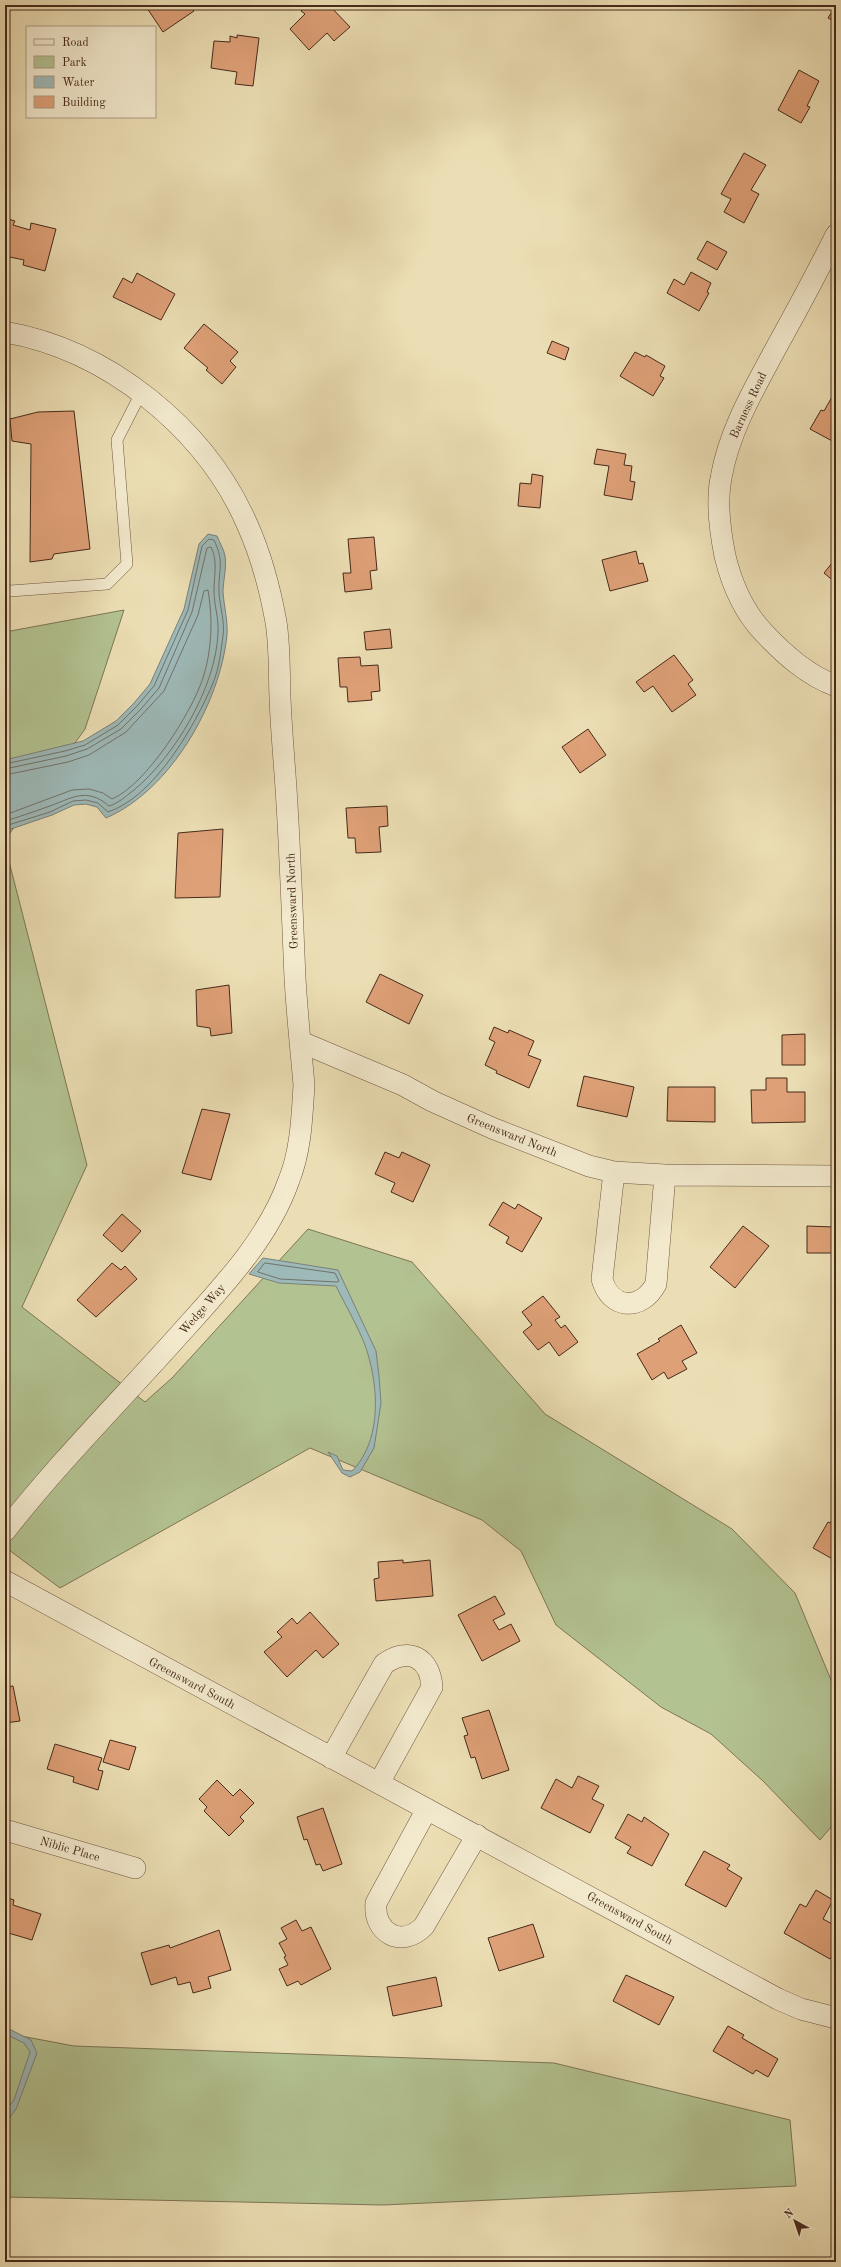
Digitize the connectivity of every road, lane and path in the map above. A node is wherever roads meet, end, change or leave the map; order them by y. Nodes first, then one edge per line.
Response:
1 (836, 235) edge
2 (5, 332) edge
3 (141, 393) junction
4 (5, 589) edge
5 (836, 686) edge
6 (301, 1042) junction
7 (614, 1172) junction
8 (665, 1175) junction
9 (836, 1176) edge
10 (5, 1531) edge
11 (5, 1581) edge
12 (331, 1758) junction
13 (379, 1783) junction
14 (427, 1809) junction
15 (5, 1830) edge
16 (477, 1835) junction
17 (135, 1868) dead end
18 (836, 2018) edge

1 - 5 street, Barness Road
2 - 3 street, Greensward North
3 - 4 lane
3 - 6 street, Greensward North
6 - 7 street, Greensward North
6 - 10 street, Wedge Way
7 - 8 street, Greensward North
7 - 8 street
8 - 9 street, Greensward North
11 - 12 street, Greensward South
12 - 13 street, Greensward South
12 - 13 street
13 - 14 street, Greensward South
14 - 16 street, Greensward South
14 - 16 street
15 - 17 street, Niblic Place
16 - 18 street, Greensward South

